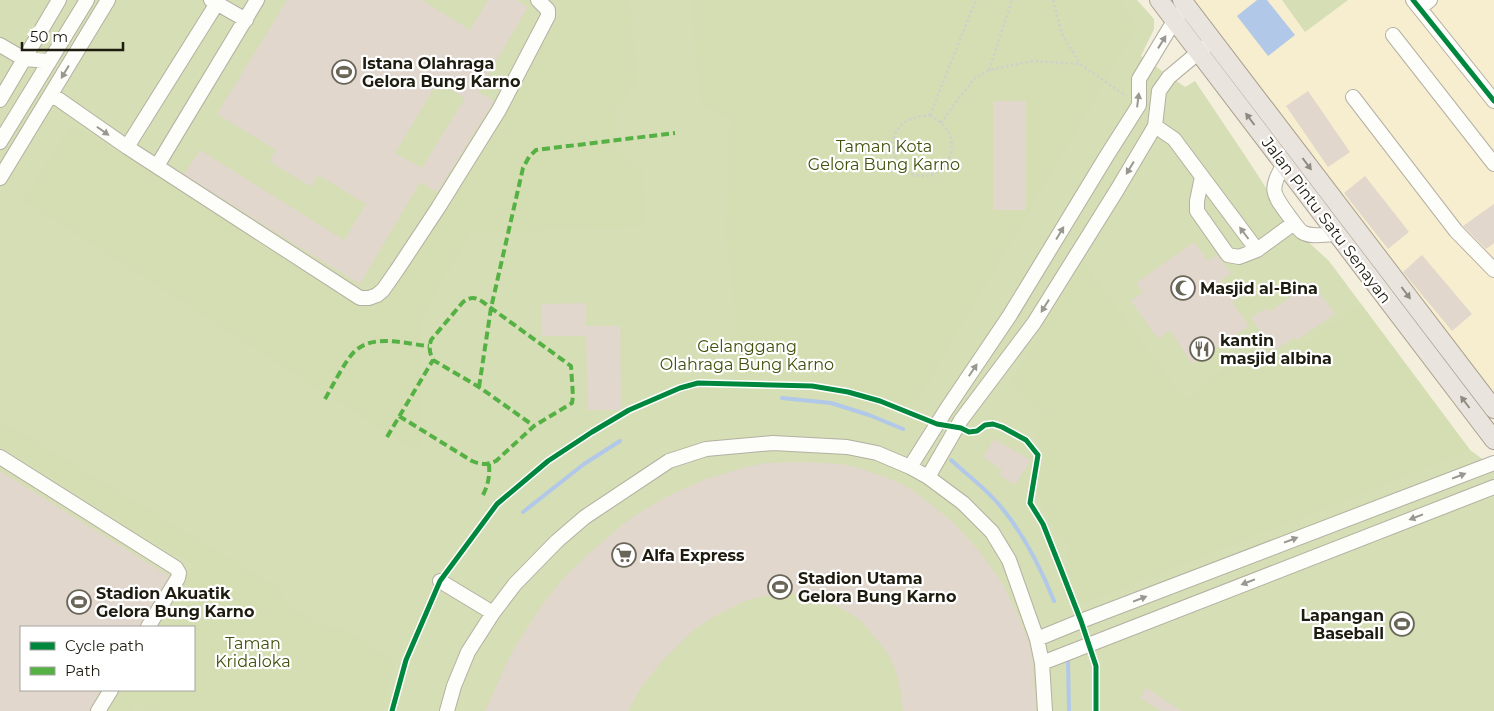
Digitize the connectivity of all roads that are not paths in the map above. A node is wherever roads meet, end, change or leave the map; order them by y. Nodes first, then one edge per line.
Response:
1 (59, 0) edge
2 (86, 0) edge
3 (108, 0) edge
4 (257, 0) edge
5 (538, 0) edge
6 (1159, 0) edge
7 (216, 1) edge
8 (1186, 2) edge
9 (1421, 3) edge
10 (246, 20) junction
11 (1174, 21) junction
12 (1393, 35) dead end
13 (0, 45) edge
14 (1206, 46) junction
15 (24, 59) junction
16 (49, 61) junction
17 (2, 94) edge
18 (51, 94) junction
19 (1353, 97) dead end
20 (1494, 101) edge
21 (1155, 126) junction
22 (0, 142) edge
23 (127, 147) junction
24 (1284, 164) junction
25 (1494, 164) edge
26 (157, 166) junction
27 (1202, 177) junction
28 (0, 178) edge
29 (1294, 222) junction
30 (1337, 234) junction
31 (1257, 250) junction
32 (1493, 266) edge
33 (1010, 315) junction
34 (1034, 323) junction
35 (1494, 409) edge
36 (946, 410) junction
37 (961, 420) junction
38 (1494, 440) edge
39 (0, 457) edge
40 (1494, 463) edge
41 (910, 467) junction
42 (928, 477) junction
43 (1437, 484) junction
44 (1494, 487) edge
45 (1447, 505) junction
46 (440, 581) dead end
47 (493, 613) junction
48 (1094, 616) junction
49 (149, 626) edge
50 (1036, 639) junction
51 (1100, 640) junction
52 (1042, 663) junction
53 (110, 691) edge
54 (98, 711) edge
55 (447, 711) edge
56 (1045, 711) edge

1 - 15 street
2 - 16 street
3 -> 18 street
4 - 10 street
5 - 26 street
6 - 11 main road, Jalan Pintu Satu Senayan
7 - 10 street
7 - 23 street
8 - 11 street
8 - 14 main road, Jalan Pintu Satu Senayan
9 - 20 street
10 - 26 street
11 - 14 main road, Jalan Pintu Satu Senayan
33 -> 11 street
12 - 25 street
13 - 15 street
14 - 21 street
24 -> 14 main road, Jalan Pintu Satu Senayan
14 -> 35 main road, Jalan Pintu Satu Senayan
15 - 16 street
15 - 17 street
16 - 22 street
18 -> 23 street
18 - 28 street
19 - 32 street
21 - 27 street
21 -> 34 street
23 - 26 street
24 - 29 street
24 - 30 main road, Jalan Pintu Satu Senayan
31 -> 27 street
27 - 31 street
29 - 30 street
29 - 31 street
38 -> 30 main road, Jalan Pintu Satu Senayan
33 - 34 street
36 -> 33 street
34 - 37 street
36 - 37 street
36 - 41 street
37 - 42 street
39 - 49 street
43 -> 40 street
41 - 42 street
41 - 47 street
42 - 50 street
43 - 45 street
48 -> 43 street
44 - 45 street
45 -> 51 street
46 - 47 street
47 - 55 street
48 - 50 street
48 - 51 street
50 - 52 street
51 - 52 street
52 - 56 street
53 - 54 street

